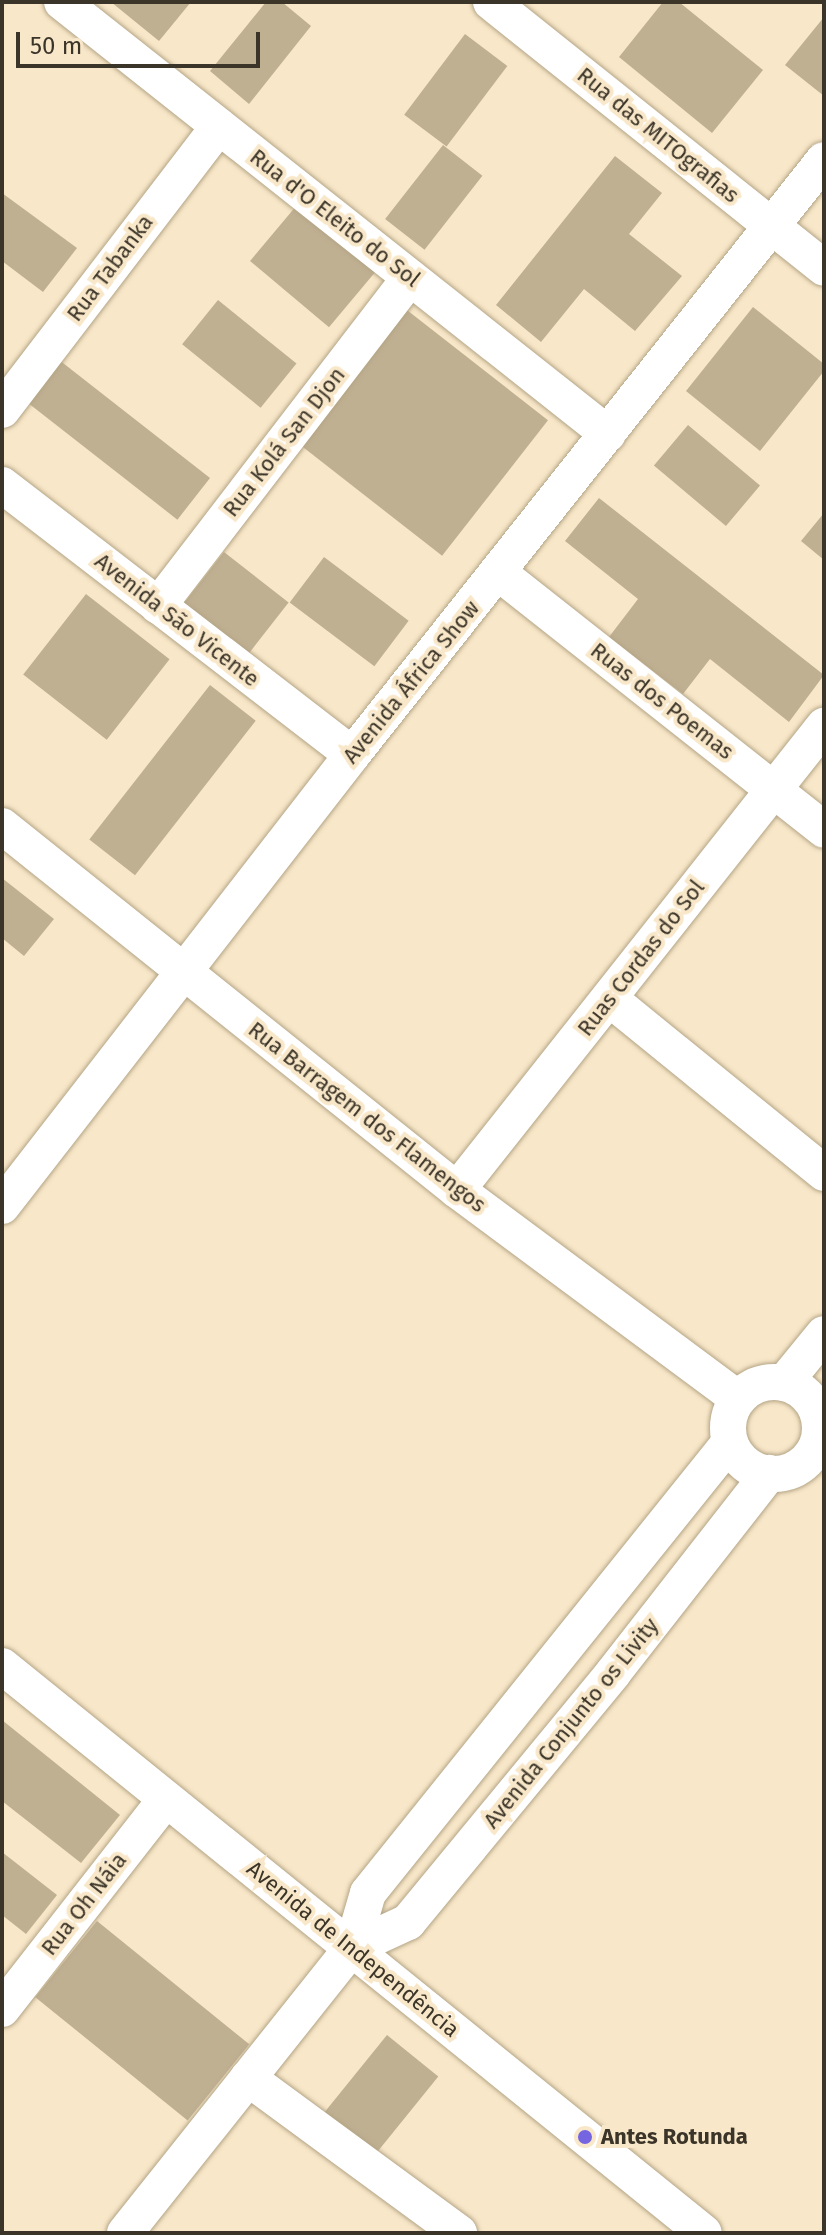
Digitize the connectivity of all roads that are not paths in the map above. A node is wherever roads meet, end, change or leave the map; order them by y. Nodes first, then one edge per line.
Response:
1 (491, 2) edge
2 (66, 3) edge
3 (219, 126) junction
4 (824, 160) edge
5 (772, 226) junction
6 (824, 268) edge
7 (410, 278) junction
8 (2, 410) edge
9 (608, 434) junction
10 (2, 485) edge
11 (499, 573) junction
12 (158, 606) junction
13 (824, 726) edge
14 (352, 755) junction
15 (774, 790) junction
16 (2, 826) edge
17 (824, 830) edge
18 (185, 973) junction
19 (610, 999) junction
20 (824, 1173) edge
21 (457, 1190) junction
22 (2, 1206) edge
23 (824, 1334) edge
24 (784, 1383) junction
25 (738, 1399) junction
26 (820, 1404) edge
27 (730, 1442) junction
28 (817, 1462) edge
29 (769, 1473) junction
30 (2, 1666) edge
31 (166, 1799) junction
32 (352, 1948) junction
33 (2, 2009) edge
34 (248, 2078) junction
35 (125, 2233) edge
36 (459, 2233) edge
37 (704, 2233) edge

1 - 5 street, Rua das MITOgrafias
2 - 3 street, Rua d'O Eleito do Sol
3 - 7 street, Rua d'O Eleito do Sol
3 - 8 street, Rua Tabanka
4 - 5 street, Avenida África Show
5 - 6 street, Rua das MITOgrafias
5 - 9 street, Avenida África Show
7 - 9 street, Rua d'O Eleito do Sol
7 - 12 street, Rua Kolá San Djon
9 - 11 street, Avenida África Show
10 - 12 street, Avenida São Vicente
11 - 14 street, Avenida África Show
11 - 15 street, Ruas dos Poemas
12 - 14 street, Avenida São Vicente
13 - 15 street, Ruas Cordas do Sol
14 - 18 street, Avenida África Show
15 - 17 street, Ruas dos Poemas
15 - 19 street, Ruas Cordas do Sol
16 - 18 street, Rua Barragem dos Flamengos
18 - 21 street, Rua Barragem dos Flamengos
18 - 22 street, Avenida África Show
19 - 20 street
19 - 21 street, Ruas Cordas do Sol
21 - 25 street, Rua Barragem dos Flamengos
23 - 24 street
24 - 25 street
24 - 26 street
25 - 27 street
26 - 28 street
27 - 29 street
27 - 32 street, Avenida Conjunto os Livity
28 - 29 street
29 - 32 street, Avenida Conjunto os Livity
30 - 31 street, Avenida de Independência
31 - 32 street, Avenida de Independência
31 - 33 street, Rua Oh Náia
32 - 34 street, Avenida Conjunto os Livity
32 - 37 street, Avenida de Independência
34 - 35 street, Avenida Conjunto os Livity
34 - 36 street

